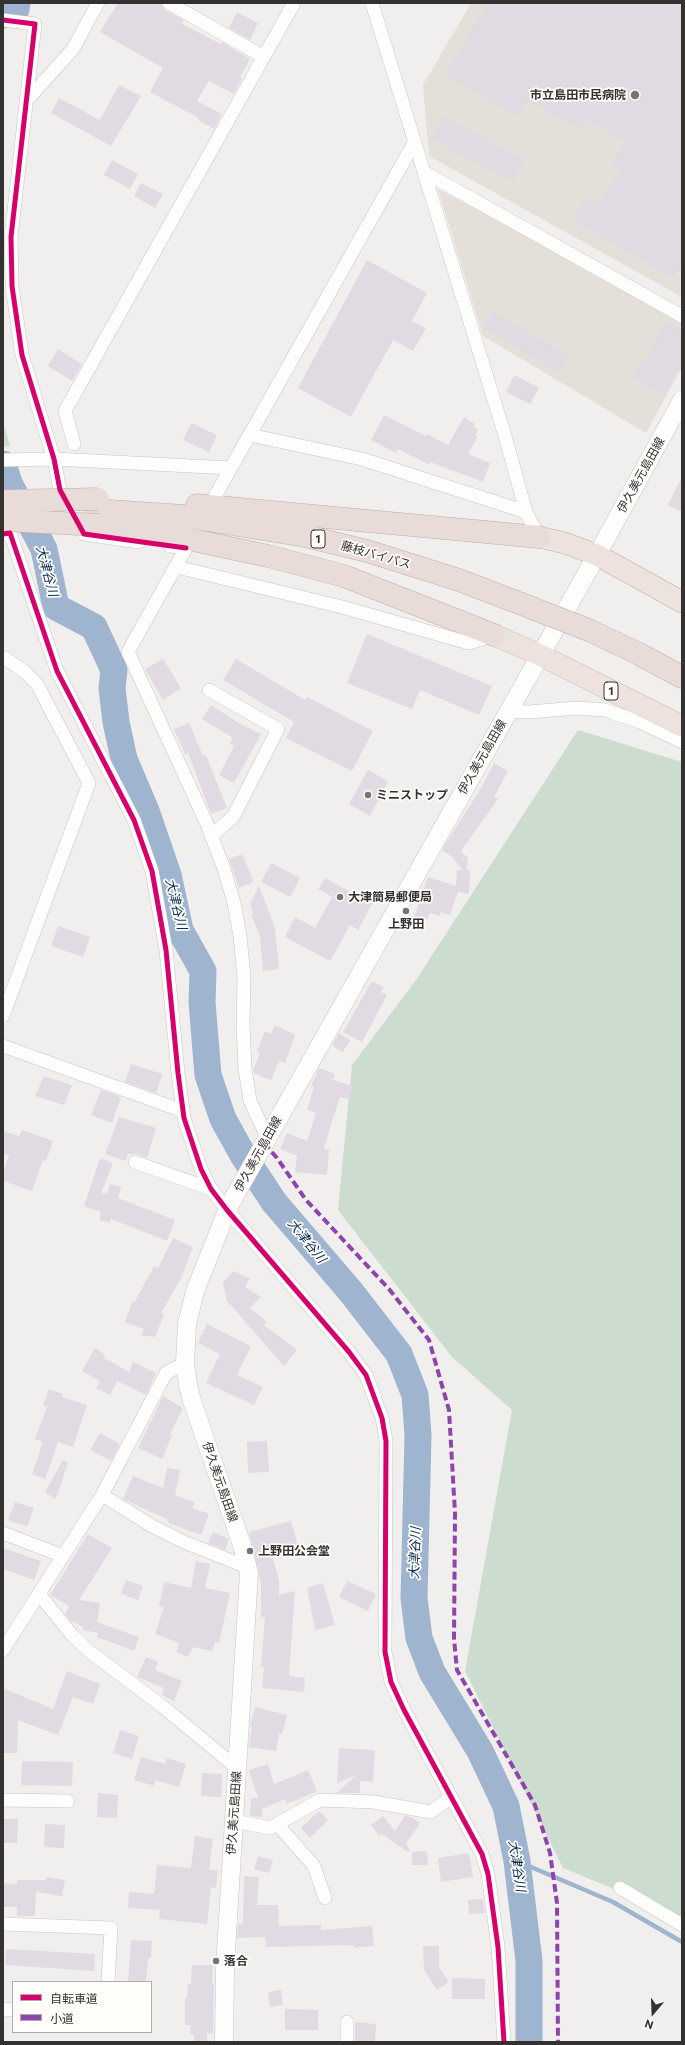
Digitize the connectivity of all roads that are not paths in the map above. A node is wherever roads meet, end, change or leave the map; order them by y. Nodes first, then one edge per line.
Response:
1 (98, 3) edge
2 (169, 3) edge
3 (294, 3) edge
4 (372, 3) edge
5 (3, 20) edge
6 (264, 56) junction
7 (27, 100) junction
8 (414, 143) junction
9 (424, 172) junction
10 (682, 316) edge
11 (682, 400) edge
12 (250, 435) junction
13 (74, 444) dead end
14 (51, 458) junction
15 (3, 460) edge
16 (231, 468) junction
17 (214, 498) dead end
18 (3, 502) edge
19 (3, 509) edge
20 (98, 511) junction
21 (526, 512) junction
22 (3, 520) edge
23 (3, 534) edge
24 (539, 537) junction
25 (597, 555) junction
26 (176, 567) junction
27 (682, 602) edge
28 (494, 635) junction
29 (540, 656) junction
30 (3, 658) edge
31 (682, 677) edge
32 (209, 690) dead end
33 (508, 711) junction
34 (682, 726) edge
35 (682, 742) edge
36 (212, 836) junction
37 (3, 1016) edge
38 (3, 1046) edge
39 (183, 1111) junction
40 (265, 1140) junction
41 (135, 1162) dead end
42 (211, 1189) junction
43 (228, 1208) junction
44 (185, 1363) junction
45 (102, 1495) junction
46 (3, 1533) edge
47 (63, 1556) junction
48 (247, 1567) junction
49 (39, 1594) junction
50 (3, 1650) edge
51 (237, 1768) junction
52 (451, 1798) junction
53 (3, 1800) edge
54 (68, 1802) dead end
55 (234, 1821) junction
56 (277, 1824) junction
57 (620, 1888) dead end
58 (324, 1898) dead end
59 (3, 1924) edge
60 (682, 1925) edge
61 (108, 1981) edge
62 (347, 2022) dead end
63 (224, 2042) edge
64 (347, 2042) edge
65 (504, 2042) edge

1 - 7 street
2 - 6 street
3 - 6 street
4 - 8 street
5 - 7 street
6 - 13 street
7 - 14 street
8 - 9 street
8 - 12 street
9 - 10 street
9 - 21 street
11 - 25 main road, 伊久美元島田線
12 - 16 street
12 - 21 street
14 - 15 street
14 - 16 street
14 - 26 street
16 - 17 street
18 - 20 highway, 1, bridge
19 - 20 highway, 藤枝バイパス / 1
20 - 22 highway, 1, bridge
20 - 24 highway, 1
20 - 28 highway, 1
20 - 31 highway, 藤枝バイパス / 1, bridge
21 - 24 street
23 - 39 street
24 - 25 highway, 1
25 - 27 highway, 1
25 - 29 main road, 伊久美元島田線
26 - 28 street
26 - 36 street
28 - 29 highway, 1
29 - 33 main road, 伊久美元島田線
29 - 34 highway, 1
30 - 37 street
32 - 36 street
33 - 35 street
33 - 40 main road, 伊久美元島田線
36 - 40 street
38 - 39 street
39 - 42 street
40 - 43 main road, 伊久美元島田線
41 - 42 street
42 - 43 street
43 - 44 main road, 伊久美元島田線
43 - 52 street
44 - 45 street
44 - 48 main road, 伊久美元島田線
45 - 47 street
45 - 48 street
46 - 47 street
47 - 49 street
48 - 51 main road, 伊久美元島田線
49 - 50 street
49 - 51 street
51 - 55 main road, 伊久美元島田線
52 - 56 street
52 - 65 street
53 - 54 street
55 - 56 street
55 - 63 main road, 伊久美元島田線
56 - 58 street
57 - 60 street
59 - 61 street
62 - 64 street

